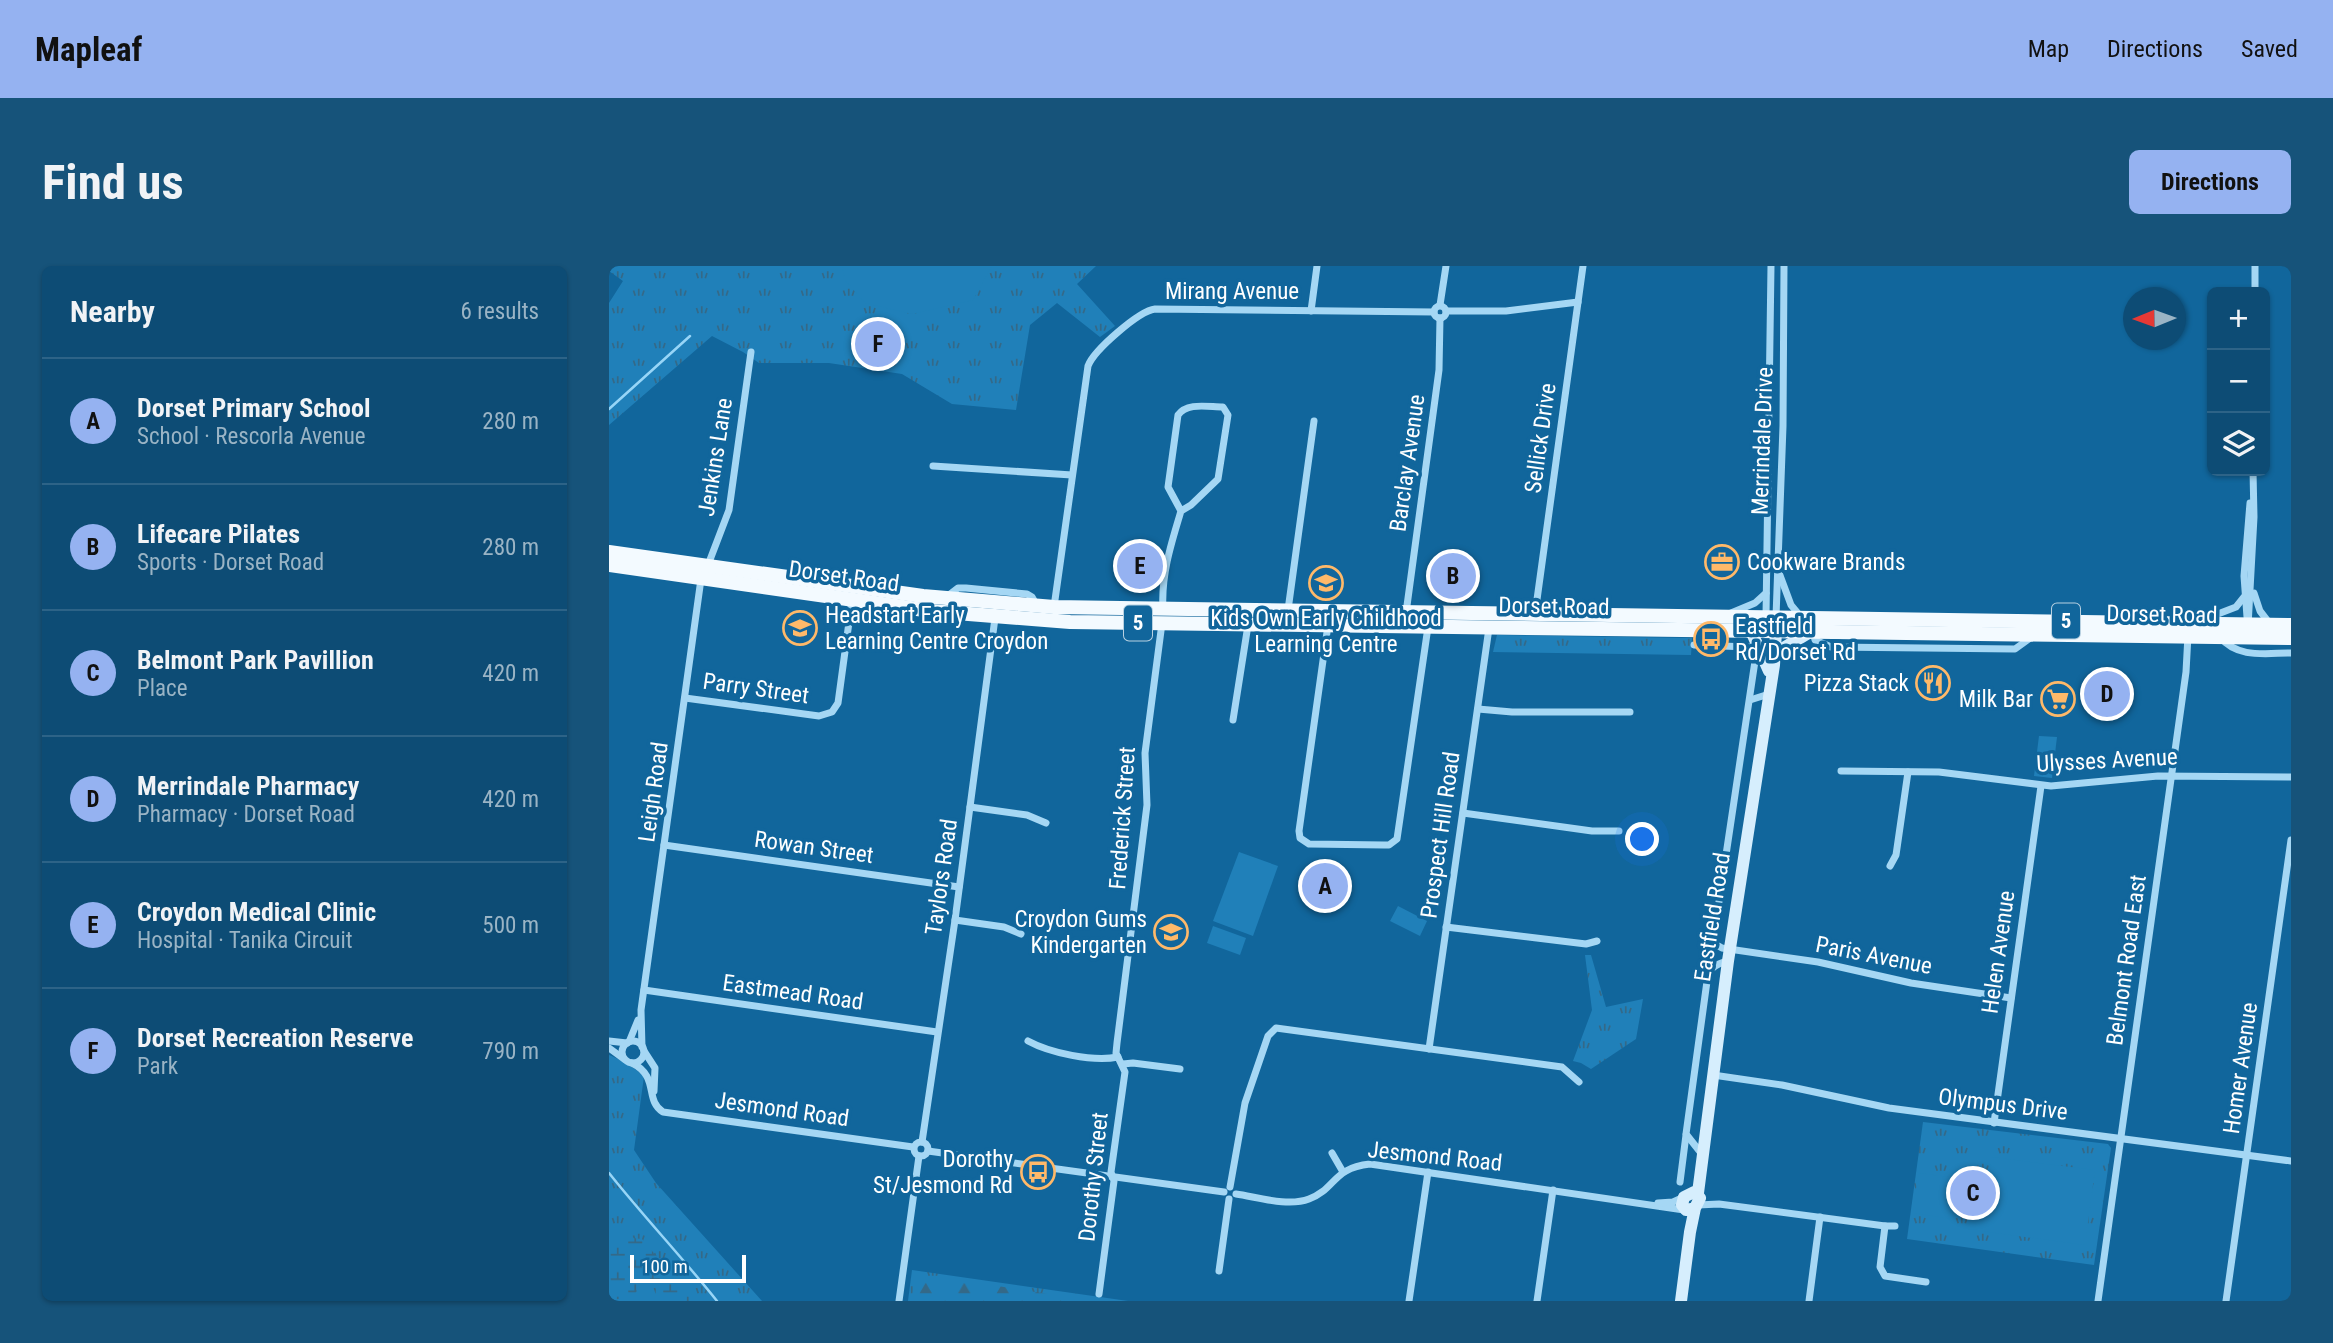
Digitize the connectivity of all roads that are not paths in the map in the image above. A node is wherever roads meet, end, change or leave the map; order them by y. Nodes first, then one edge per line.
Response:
1 (1317, 266) edge
2 (1445, 266) edge
3 (1583, 266) edge
4 (1771, 266) edge
5 (1784, 266) edge
6 (2255, 266) edge
7 (2255, 287) edge
8 (1578, 303) junction
9 (1440, 305) junction
10 (1311, 310) junction
11 (1446, 312) junction
12 (1437, 315) junction
13 (751, 352) dead end
14 (1770, 365) junction
15 (1784, 365) junction
16 (1314, 421) dead end
17 (1769, 451) junction
18 (1783, 451) junction
19 (933, 466) dead end
20 (1072, 475) junction
21 (2253, 476) edge
22 (2253, 476) edge
23 (1181, 511) junction
24 (609, 552) edge
25 (609, 565) edge
26 (1776, 566) junction
27 (705, 572) junction
28 (2252, 582) junction
29 (1766, 592) junction
30 (2244, 596) junction
31 (944, 599) junction
32 (852, 600) junction
33 (1037, 607) junction
34 (1054, 607) junction
35 (996, 611) junction
36 (1288, 611) junction
37 (1406, 613) junction
38 (1162, 616) junction
39 (1724, 616) junction
40 (1771, 617) junction
41 (1801, 617) junction
42 (1328, 618) junction
43 (1535, 622) junction
44 (2206, 623) junction
45 (1248, 624) junction
46 (2270, 624) junction
47 (2291, 625) edge
48 (1428, 627) junction
49 (1489, 628) junction
50 (2052, 628) junction
51 (2189, 631) junction
52 (2248, 631) junction
53 (1772, 632) junction
54 (1811, 632) junction
55 (1752, 633) junction
56 (2220, 637) junction
57 (2291, 638) edge
58 (1694, 645) dead end
59 (1775, 653) junction
60 (2291, 653) edge
61 (1769, 671) junction
62 (1769, 689) junction
63 (685, 698) junction
64 (1750, 700) junction
65 (1478, 709) junction
66 (1630, 712) dead end
67 (1233, 720) dead end
68 (1841, 771) dead end
69 (1908, 772) junction
70 (2171, 775) junction
71 (2291, 777) edge
72 (2042, 786) junction
73 (970, 807) junction
74 (1463, 813) junction
75 (1046, 823) dead end
76 (1619, 831) dead end
77 (2291, 839) edge
78 (664, 845) junction
79 (1890, 866) dead end
80 (959, 887) junction
81 (955, 920) junction
82 (1447, 927) junction
83 (1021, 934) dead end
84 (1597, 941) dead end
85 (1729, 955) junction
86 (644, 990) junction
87 (2011, 998) junction
88 (641, 1010) junction
89 (937, 1032) junction
90 (609, 1041) edge
91 (1028, 1041) dead end
92 (628, 1042) junction
93 (609, 1048) edge
94 (643, 1049) junction
95 (1429, 1049) junction
96 (1121, 1060) junction
97 (628, 1061) junction
98 (1180, 1069) dead end
99 (1712, 1075) junction
100 (1579, 1082) dead end
101 (653, 1097) junction
102 (1994, 1123) junction
103 (1686, 1134) junction
104 (2120, 1137) junction
105 (922, 1142) junction
106 (913, 1147) junction
107 (928, 1151) junction
108 (1332, 1153) dead end
109 (1701, 1155) junction
110 (2247, 1155) junction
111 (919, 1156) junction
112 (2291, 1161) edge
113 (1343, 1172) junction
114 (1428, 1172) junction
115 (1112, 1177) junction
116 (1680, 1182) dead end
117 (1227, 1189) junction
118 (1553, 1190) junction
119 (1233, 1197) junction
120 (1691, 1201) junction
121 (1640, 1202) junction
122 (1821, 1217) junction
123 (1885, 1226) junction
124 (1895, 1226) dead end
125 (1219, 1270) dead end
126 (1926, 1282) dead end
127 (1099, 1294) dead end
128 (899, 1301) edge
129 (1409, 1301) edge
130 (1537, 1301) edge
131 (1681, 1301) edge
132 (1809, 1301) edge
133 (2098, 1301) edge
134 (2226, 1301) edge

1 - 10 street
2 - 9 street
3 - 8 street, Sellick Drive
4 - 14 street, Merrindale Drive
5 - 15 street, Merrindale Drive
6 - 7 street
8 - 11 street
8 - 43 street, Sellick Drive
9 - 11 street
9 - 12 street
10 - 12 street, Mirang Avenue
10 - 20 street, Mirang Avenue
11 - 12 street
12 - 37 street, Barclay Avenue
13 - 27 street, Jenkins Lane
14 - 15 street
14 - 17 street, Merrindale Drive
15 - 18 street, Merrindale Drive
16 - 36 street
17 - 18 street
17 - 29 street, Merrindale Drive
18 - 26 street, Merrindale Drive
19 - 20 street
20 - 34 street, Mirang Avenue
21 - 28 street
22 - 30 street
23 - 23 street
23 - 38 street, Frederick Street
24 - 27 main road, Dorset Road / 5
25 - 27 main road, Dorset Road / 5
26 - 40 street, Merrindale Drive
26 - 41 street
27 - 31 main road, Dorset Road / 5
27 - 32 main road, Dorset Road / 5
27 - 63 street, Leigh Road
28 - 46 street
28 - 52 street
29 - 39 street
29 - 40 street, Merrindale Drive
30 - 44 street
30 - 52 street
31 - 33 street
31 - 35 main road, Dorset Road / 5
32 - 35 main road, Dorset Road / 5
32 - 63 street, Parry Street
33 - 34 main road, Dorset Road / 5
33 - 35 main road, Dorset Road / 5
34 - 38 main road, Dorset Road / 5
35 - 38 main road, Dorset Road / 5
35 - 73 street, Taylors Road
36 - 38 main road, Dorset Road / 5
36 - 42 main road, Dorset Road / 5
37 - 42 main road, Dorset Road / 5
37 - 43 main road, Dorset Road / 5
38 - 45 main road, Dorset Road / 5
38 - 96 street, Frederick Street
39 - 40 main road, Dorset Road / 5
39 - 43 main road, Dorset Road / 5
40 - 41 main road, Dorset Road / 5
40 - 53 main road, Eastfield Road
41 - 50 main road, Dorset Road / 5
42 - 45 main road, Dorset Road / 5
42 - 48 main road, Dorset Road / 5
42 - 48 street
43 - 49 main road, Dorset Road / 5
43 - 55 main road, Dorset Road / 5
44 - 51 main road, Dorset Road / 5
44 - 52 main road, Dorset Road / 5
45 - 67 street
46 - 47 main road, Dorset Road / 5
46 - 52 main road, Dorset Road / 5
48 - 49 main road, Dorset Road / 5
49 - 65 street, Prospect Hill Road
50 - 51 main road, Dorset Road / 5
50 - 54 main road, Dorset Road / 5
51 - 56 main road, Dorset Road / 5
51 - 70 street, Belmont Road East
52 - 56 main road, Dorset Road / 5
52 - 57 main road, Dorset Road / 5
53 - 54 main road, Dorset Road / 5
53 - 55 main road, Dorset Road / 5
53 - 59 main road, Eastfield Road
53 - 61 main road, Eastfield Road
54 - 59 main road
55 - 61 main road
56 - 60 street
58 - 64 street
59 - 62 main road, Eastfield Road
61 - 62 main road, Eastfield Road
62 - 64 street
62 - 85 main road, Eastfield Road
63 - 78 street, Leigh Road
64 - 85 street
65 - 66 street
65 - 74 street, Prospect Hill Road
68 - 69 street, Ulysses Avenue
69 - 72 street, Ulysses Avenue
69 - 79 street
70 - 71 street, Ulysses Avenue
70 - 72 street, Ulysses Avenue
70 - 104 street, Belmont Road East
72 - 87 street, Helen Avenue
73 - 75 street
73 - 80 street, Taylors Road
74 - 76 street
74 - 82 street, Prospect Hill Road
77 - 110 street, Homer Avenue
78 - 80 street, Rowan Street
78 - 86 street, Leigh Road
80 - 81 street, Taylors Road
81 - 83 street
81 - 89 street, Taylors Road
82 - 84 street
82 - 95 street, Prospect Hill Road
85 - 87 street, Paris Avenue
85 - 99 main road, Eastfield Road
85 - 103 street
86 - 88 street, Leigh Road
86 - 89 street, Eastmead Road
87 - 102 street, Helen Avenue
88 - 92 street, Leigh Road
88 - 94 street, Leigh Road
89 - 105 street, Taylors Road
90 - 92 street
91 - 96 street
92 - 94 street
92 - 97 street
93 - 97 street, Jesmond Road
94 - 97 street
94 - 101 street
95 - 100 street
95 - 117 street
96 - 98 street
96 - 115 street, Dorothy Street
97 - 101 street, Jesmond Road
99 - 102 street, Olympus Drive
99 - 109 main road, Eastfield Road
101 - 106 street, Jesmond Road
102 - 104 street, Olympus Drive
103 - 109 street
103 - 116 street
104 - 110 street, Olympus Drive
104 - 133 street, Belmont Road East
105 - 106 street
105 - 107 street
106 - 111 street
107 - 111 street
107 - 115 street
108 - 113 street
109 - 120 main road, Eastfield Road
110 - 112 street, Olympus Drive
110 - 134 street, Homer Avenue
111 - 128 street
113 - 114 street, Jesmond Road
113 - 119 street, Jesmond Road
114 - 118 street, Jesmond Road
114 - 129 street
115 - 117 street
115 - 127 street, Dorothy Street
117 - 119 street
118 - 121 street, Jesmond Road
118 - 130 street
119 - 125 street
120 - 121 street, Jesmond Road
120 - 121 street, Jesmond Road
120 - 122 street
120 - 131 main road, Eastfield Road
122 - 123 street
122 - 132 street
123 - 124 street
123 - 126 street

